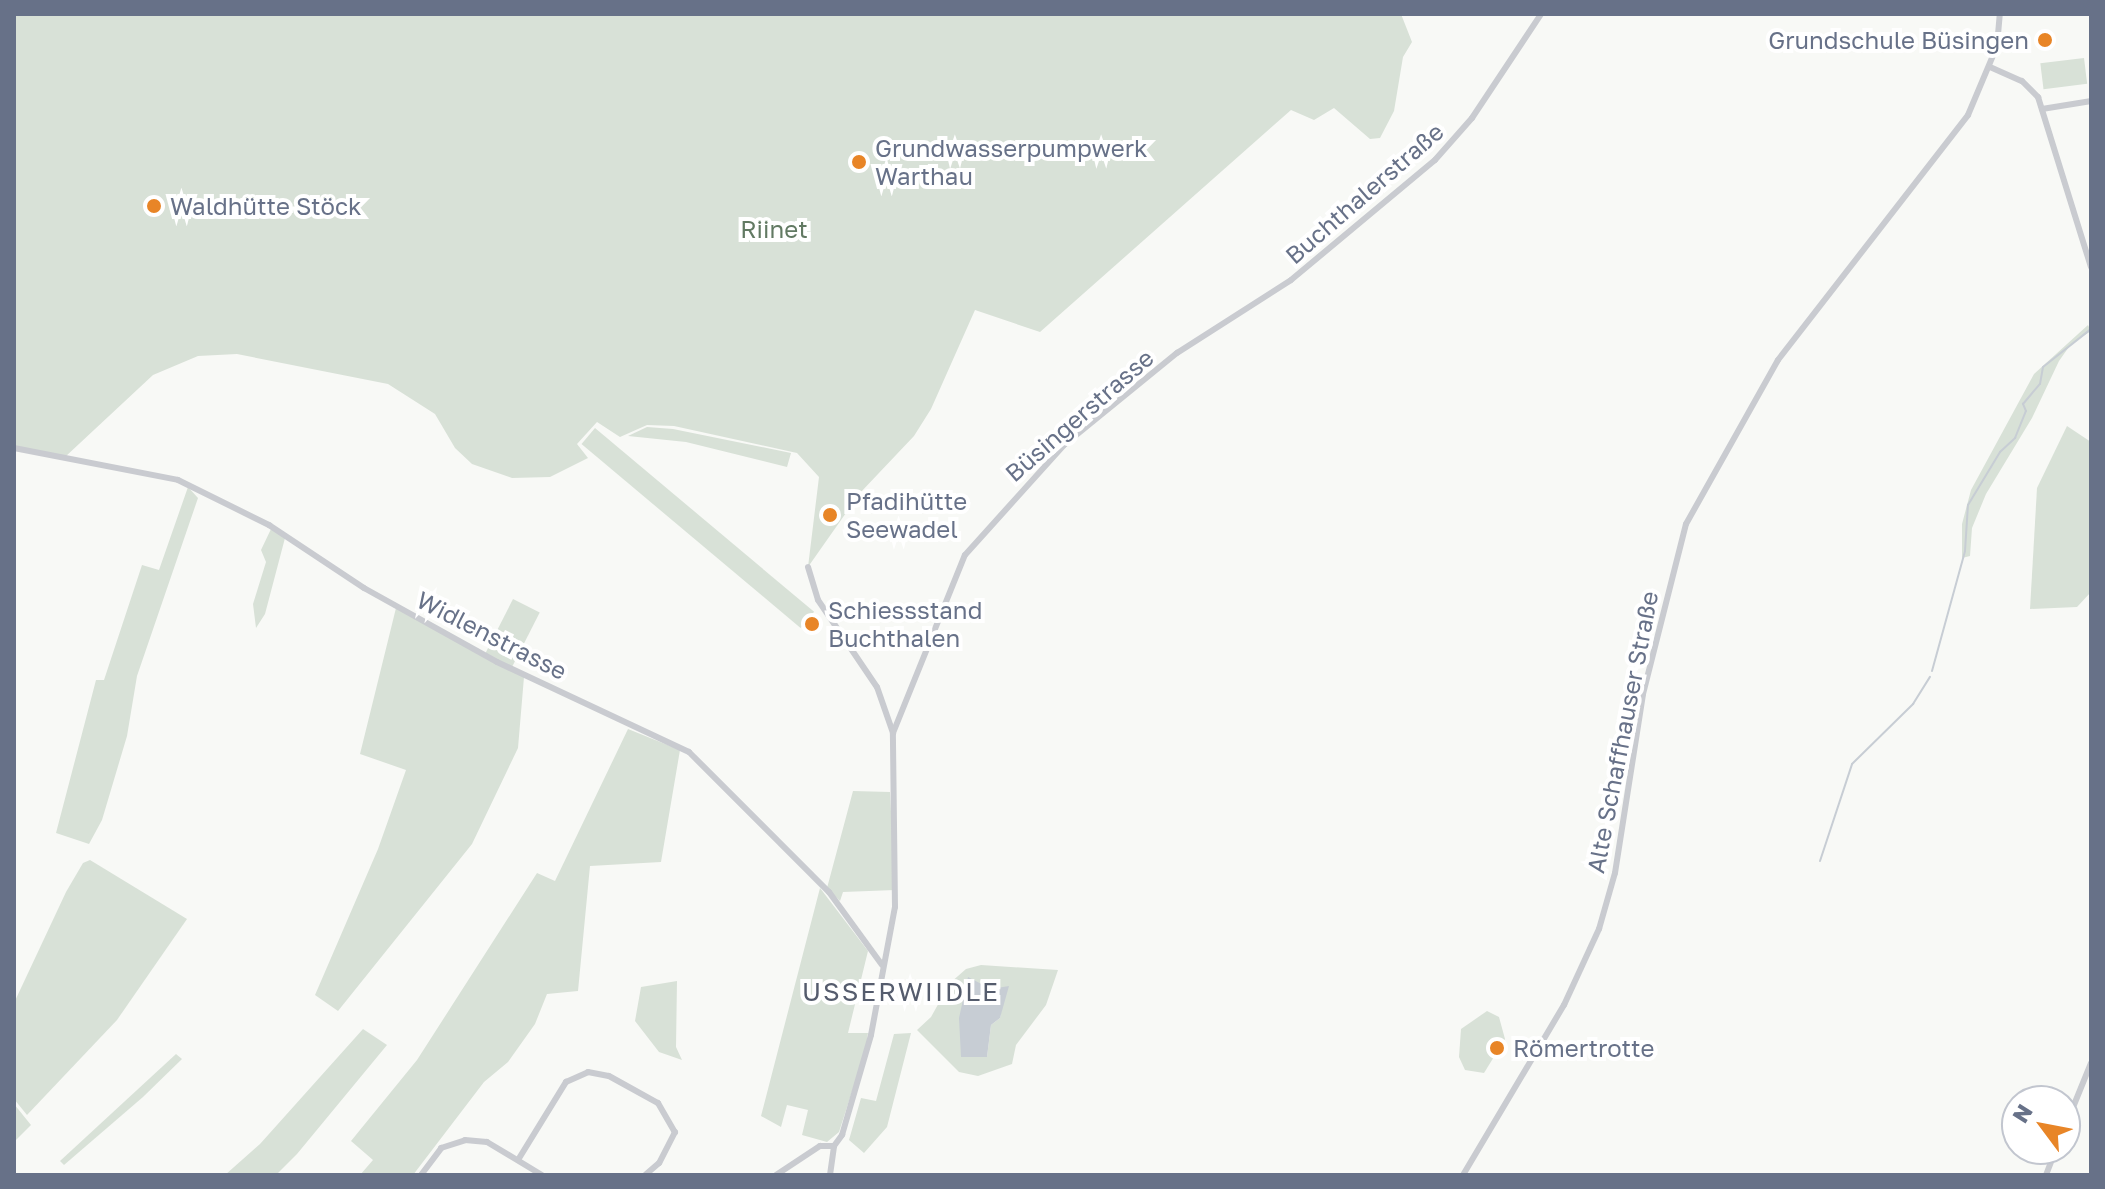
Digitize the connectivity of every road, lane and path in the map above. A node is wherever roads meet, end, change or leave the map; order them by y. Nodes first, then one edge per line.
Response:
1 (1541, 14) edge
2 (2000, 14) edge
3 (1990, 67) junction
4 (2091, 101) edge
5 (2042, 109) junction
6 (2091, 267) edge
7 (1291, 280) joint
8 (14, 448) edge
9 (808, 567) dead end
10 (893, 733) junction
11 (882, 965) junction
12 (2091, 1063) edge
13 (2081, 1088) edge
14 (834, 1146) junction
15 (518, 1160) junction
16 (421, 1175) edge
17 (542, 1175) edge
18 (645, 1175) edge
19 (776, 1175) edge
20 (830, 1175) edge
21 (1463, 1175) edge

1 - 7 street, Buchthalerstraße
2 - 3 street, Alte Schaffhauser Straße
3 - 5 street
3 - 21 street, Alte Schaffhauser Straße
4 - 5 street
5 - 6 street
7 - 10 street, Büsingerstrasse
8 - 11 street, Widlenstrasse
9 - 10 street
10 - 11 street, Büsingerstrasse
11 - 14 street, Büsingerstrasse
12 - 13 street
14 - 19 street
14 - 20 street, Büsingerstrasse
15 - 16 street
15 - 17 street
15 - 18 street

